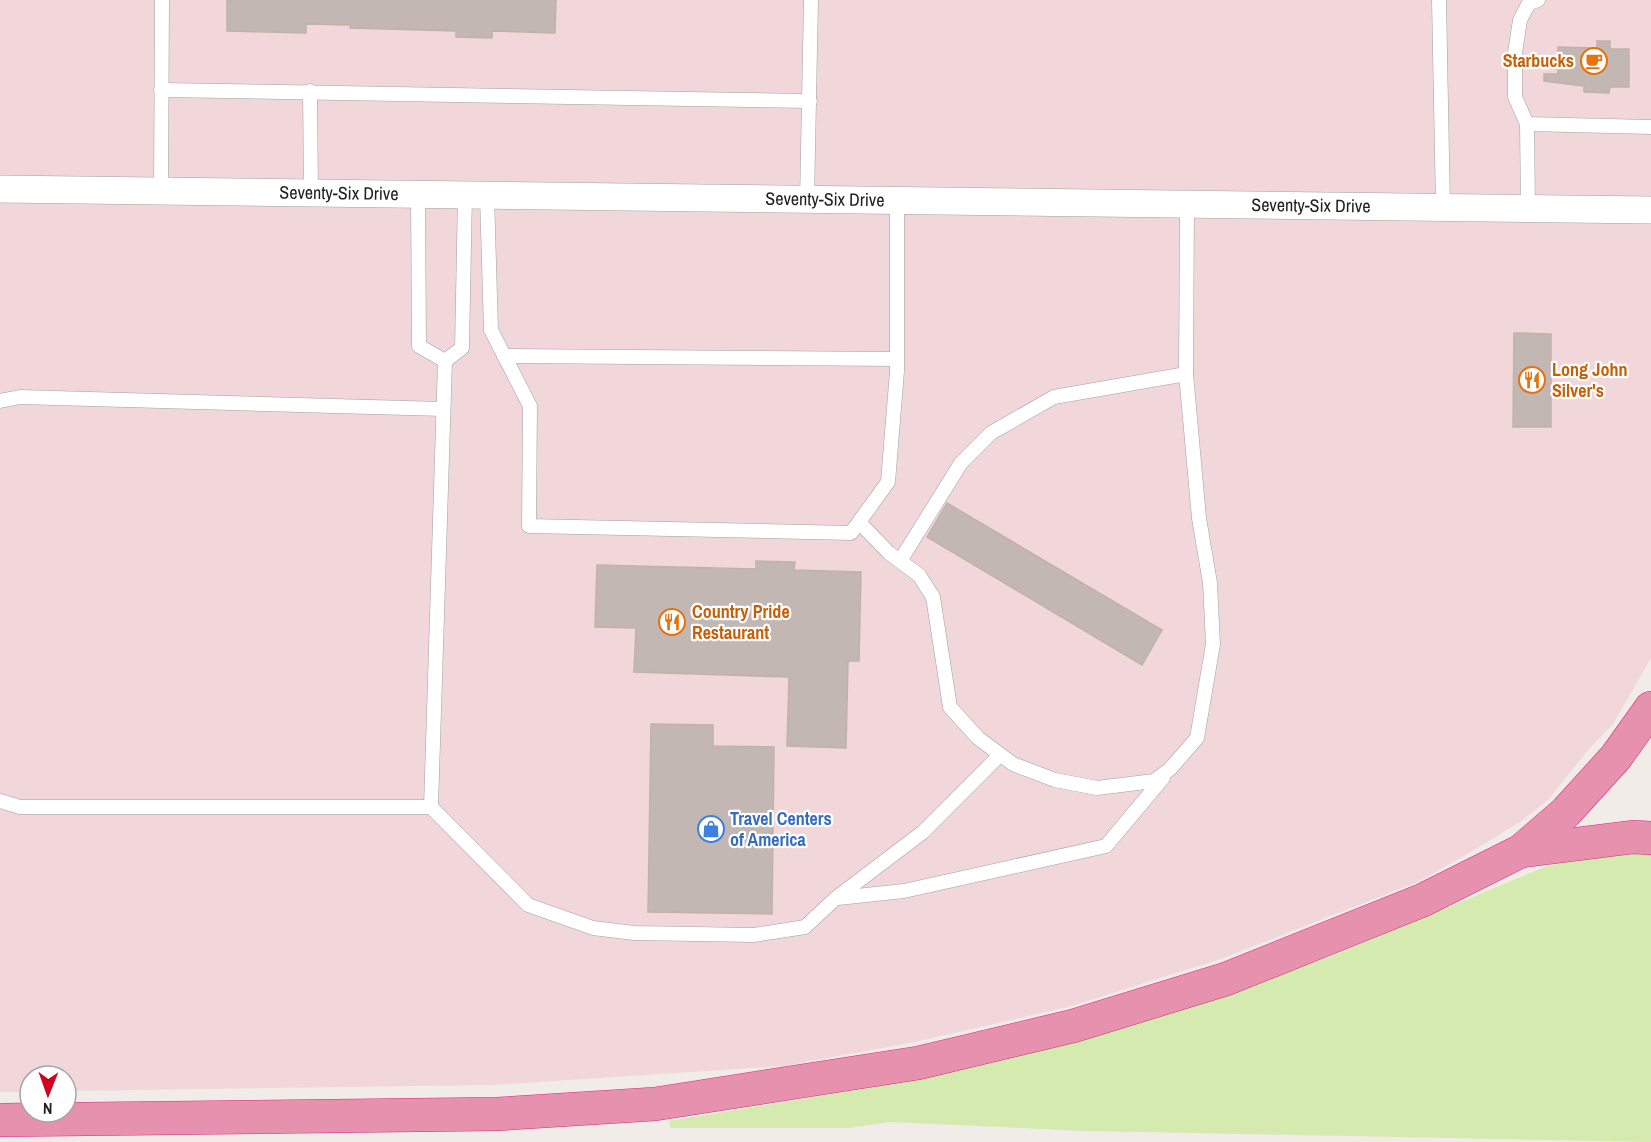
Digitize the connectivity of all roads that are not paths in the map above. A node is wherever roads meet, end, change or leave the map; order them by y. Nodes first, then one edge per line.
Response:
1 (162, 0) edge
2 (811, 0) edge
3 (1439, 0) edge
4 (1533, 2) edge
5 (161, 90) junction
6 (310, 91) junction
7 (810, 101) junction
8 (1527, 124) junction
9 (1651, 127) edge
10 (0, 189) edge
11 (161, 191) junction
12 (311, 193) junction
13 (418, 194) junction
14 (476, 195) junction
15 (897, 200) junction
16 (807, 201) junction
17 (1187, 204) junction
18 (1443, 207) junction
19 (1528, 208) junction
20 (1651, 210) edge
21 (504, 356) junction
22 (896, 359) junction
23 (445, 361) junction
24 (1186, 374) junction
25 (0, 402) edge
26 (443, 409) junction
27 (859, 522) junction
28 (900, 561) junction
29 (1651, 708) edge
30 (1000, 754) junction
31 (1170, 770) junction
32 (0, 801) edge
33 (431, 807) junction
34 (1651, 838) edge
35 (1521, 851) junction
36 (836, 898) junction
37 (0, 1120) edge

1 - 5 lane
2 - 7 lane
3 - 18 lane
4 - 8 lane
5 - 6 lane
5 - 11 lane
6 - 7 lane
6 - 12 lane
7 - 16 lane
8 - 9 lane
8 - 19 lane
10 - 11 street, Seventy-Six Drive
11 - 12 street, Seventy-Six Drive
12 - 13 street, Seventy-Six Drive
13 - 14 street, Seventy-Six Drive
13 - 23 lane
14 - 16 street, Seventy-Six Drive
14 - 21 lane
14 - 23 lane
15 - 16 street, Seventy-Six Drive
15 - 17 street, Seventy-Six Drive
15 - 22 lane
17 - 18 street, Seventy-Six Drive
17 - 24 lane
18 - 19 street, Seventy-Six Drive
19 - 20 street, Seventy-Six Drive
21 - 22 lane
21 - 27 lane
22 - 27 lane
23 - 26 lane
24 - 28 lane
24 - 31 lane
25 - 26 lane
26 - 33 lane
27 - 28 lane
28 - 30 lane
29 - 35 highway
30 - 31 lane
30 - 36 lane
31 - 36 lane
32 - 33 lane
33 - 36 lane
34 - 35 highway
35 - 37 highway

